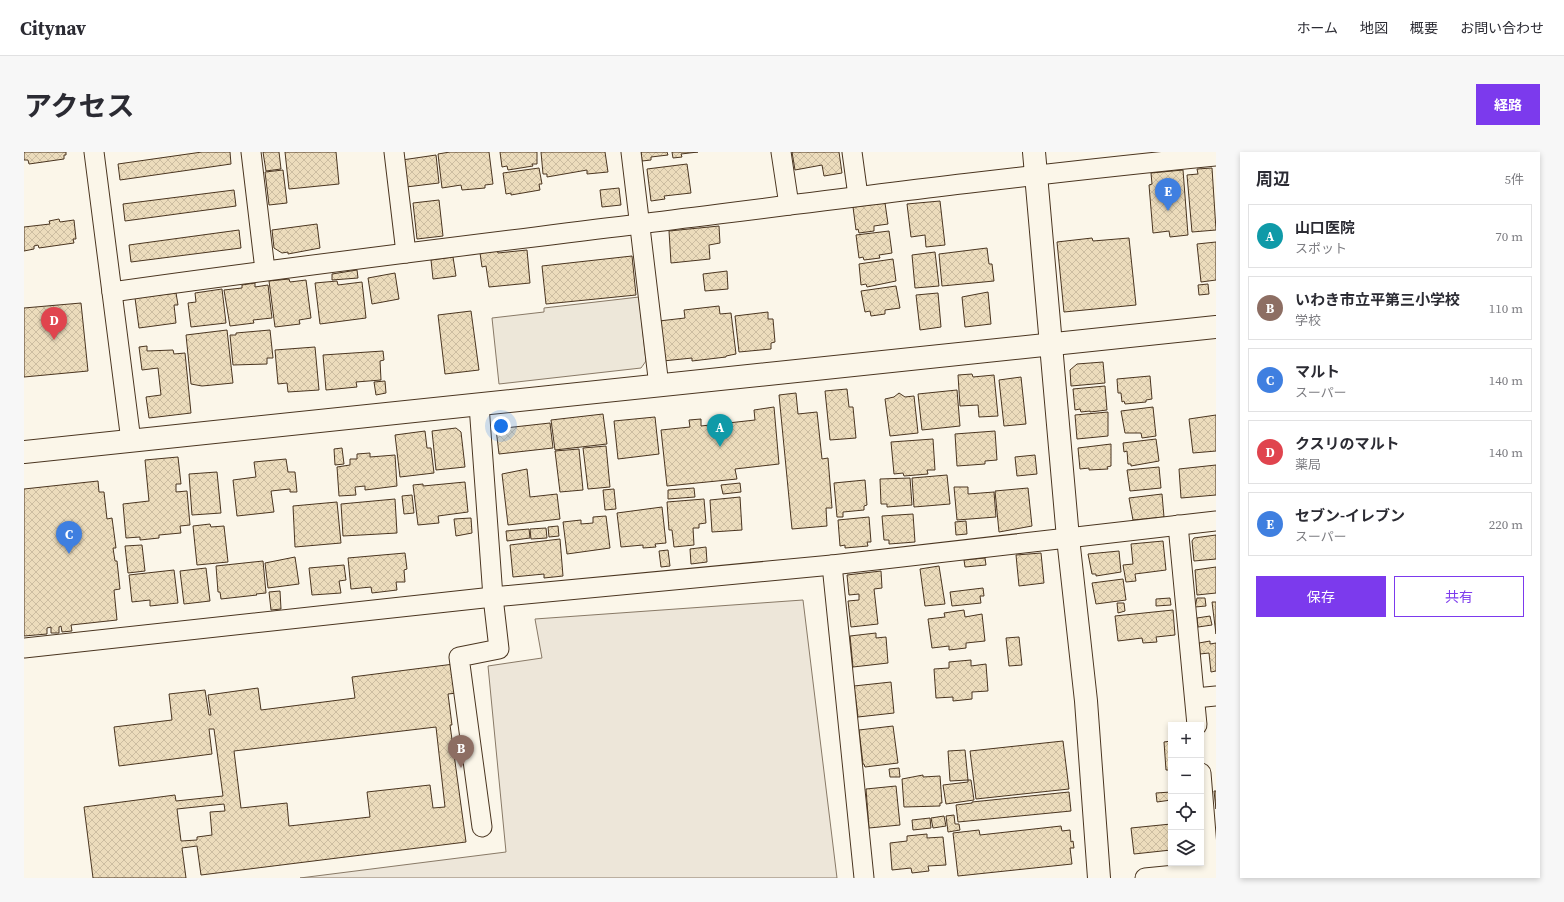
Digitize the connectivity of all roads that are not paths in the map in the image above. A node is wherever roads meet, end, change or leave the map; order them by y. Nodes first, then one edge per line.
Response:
1 (94, 152) edge
2 (251, 152) edge
3 (394, 152) edge
4 (631, 152) edge
5 (781, 152) edge
6 (852, 152) edge
7 (1034, 152) edge
8 (1186, 155) edge
9 (1216, 156) edge
10 (1036, 174) junction
11 (858, 196) junction
12 (789, 205) junction
13 (640, 224) junction
14 (406, 253) junction
15 (265, 270) junction
16 (112, 292) junction
17 (1216, 326) edge
18 (1050, 344) junction
19 (659, 386) junction
20 (479, 405) junction
21 (131, 441) junction
22 (24, 452) edge
23 (1216, 521) edge
24 (1178, 525) junction
25 (1068, 538) junction
26 (832, 565) junction
27 (493, 597) junction
28 (24, 648) edge
29 (1216, 696) edge
30 (1195, 698) junction
31 (1197, 722) edge
32 (1203, 794) edge
33 (482, 827) dead end
34 (1212, 871) edge
35 (864, 878) edge
36 (1099, 878) edge
37 (1145, 878) edge

1 - 16 street
2 - 15 street
3 - 14 street
4 - 13 street
5 - 12 street
6 - 11 street
7 - 10 street
8 - 9 street
8 - 10 street
10 - 11 street
10 - 18 street
11 - 12 street
12 - 13 street
13 - 14 street
13 - 19 street
14 - 15 street
15 - 16 street
16 - 21 street
17 - 18 street
18 - 19 street
18 - 25 street
19 - 20 street
20 - 21 street
20 - 27 street
21 - 22 street
23 - 24 street
24 - 25 street
24 - 30 street
25 - 26 street
25 - 36 street
26 - 27 street
26 - 35 street
27 - 28 street
27 - 33 street
29 - 30 street
30 - 31 street
32 - 34 street
34 - 37 street

